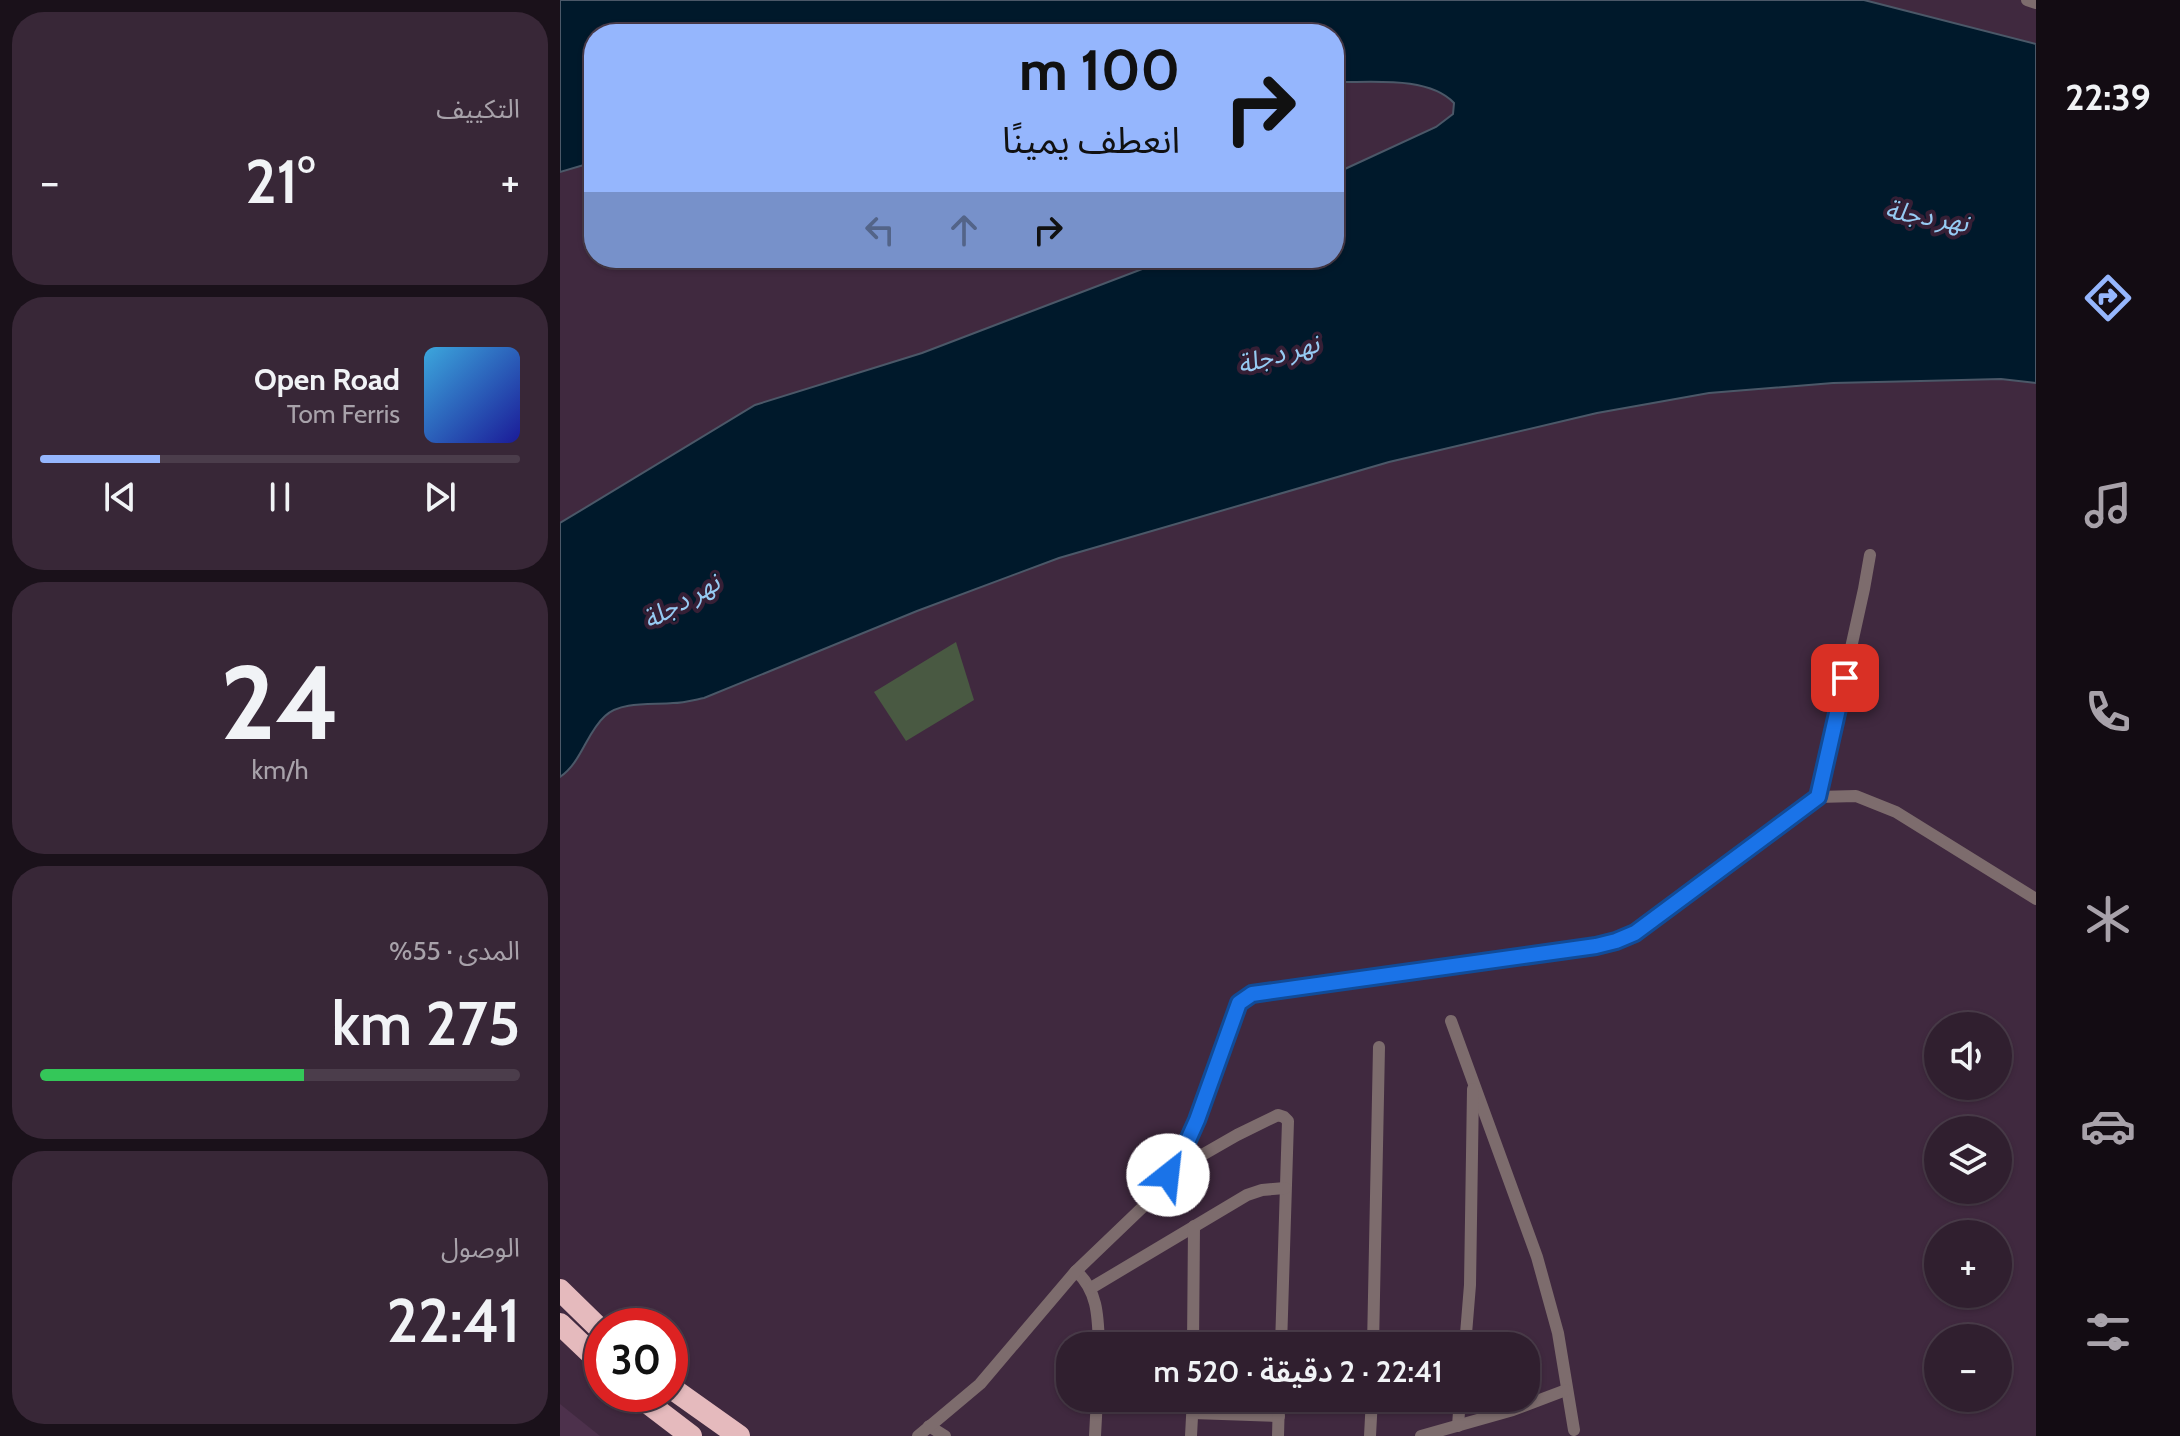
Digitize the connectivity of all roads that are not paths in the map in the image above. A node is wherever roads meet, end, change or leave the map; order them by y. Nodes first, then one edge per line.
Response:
1 (2027, 0) edge
2 (2036, 3) edge
3 (1870, 555) dead end
4 (1818, 797) junction
5 (2036, 899) edge
6 (1451, 1021) dead end
7 (1379, 1047) dead end
8 (1472, 1077) junction
9 (1168, 1175) junction
10 (1285, 1188) junction
11 (1194, 1226) junction
12 (1076, 1271) junction
13 (1091, 1288) junction
14 (560, 1290) edge
15 (584, 1313) edge
16 (560, 1324) edge
17 (1098, 1332) edge
18 (1193, 1332) edge
19 (1281, 1332) edge
20 (1373, 1332) edge
21 (1466, 1332) edge
22 (584, 1347) edge
23 (1566, 1390) junction
24 (688, 1400) edge
25 (660, 1412) edge
26 (1096, 1412) edge
27 (1279, 1412) edge
28 (1371, 1412) edge
29 (1459, 1412) edge
30 (1193, 1413) joint
31 (1279, 1416) junction
32 (929, 1426) junction
33 (1458, 1426) junction
34 (1574, 1430) dead end
35 (691, 1436) edge
36 (739, 1436) edge
37 (918, 1436) edge
38 (945, 1436) edge
39 (1095, 1436) edge
40 (1191, 1436) edge
41 (1278, 1436) edge
42 (1370, 1436) edge
43 (1421, 1436) edge

1 - 2 street
3 - 4 street
4 - 5 street
4 - 9 street
6 - 8 street
7 - 20 street
8 - 21 street
8 - 23 street
9 - 10 street
9 - 12 street
10 - 11 street
10 - 19 street
11 - 13 street
11 - 18 street
12 - 13 street
12 - 32 street
13 - 17 street
14 - 15 highway
16 - 22 highway
23 - 33 street
23 - 34 street
24 - 36 highway
25 - 35 highway
26 - 39 street
27 - 31 street
28 - 42 street
29 - 33 street
30 - 31 street
30 - 40 street
31 - 41 street
32 - 37 street
32 - 38 street
33 - 43 street

